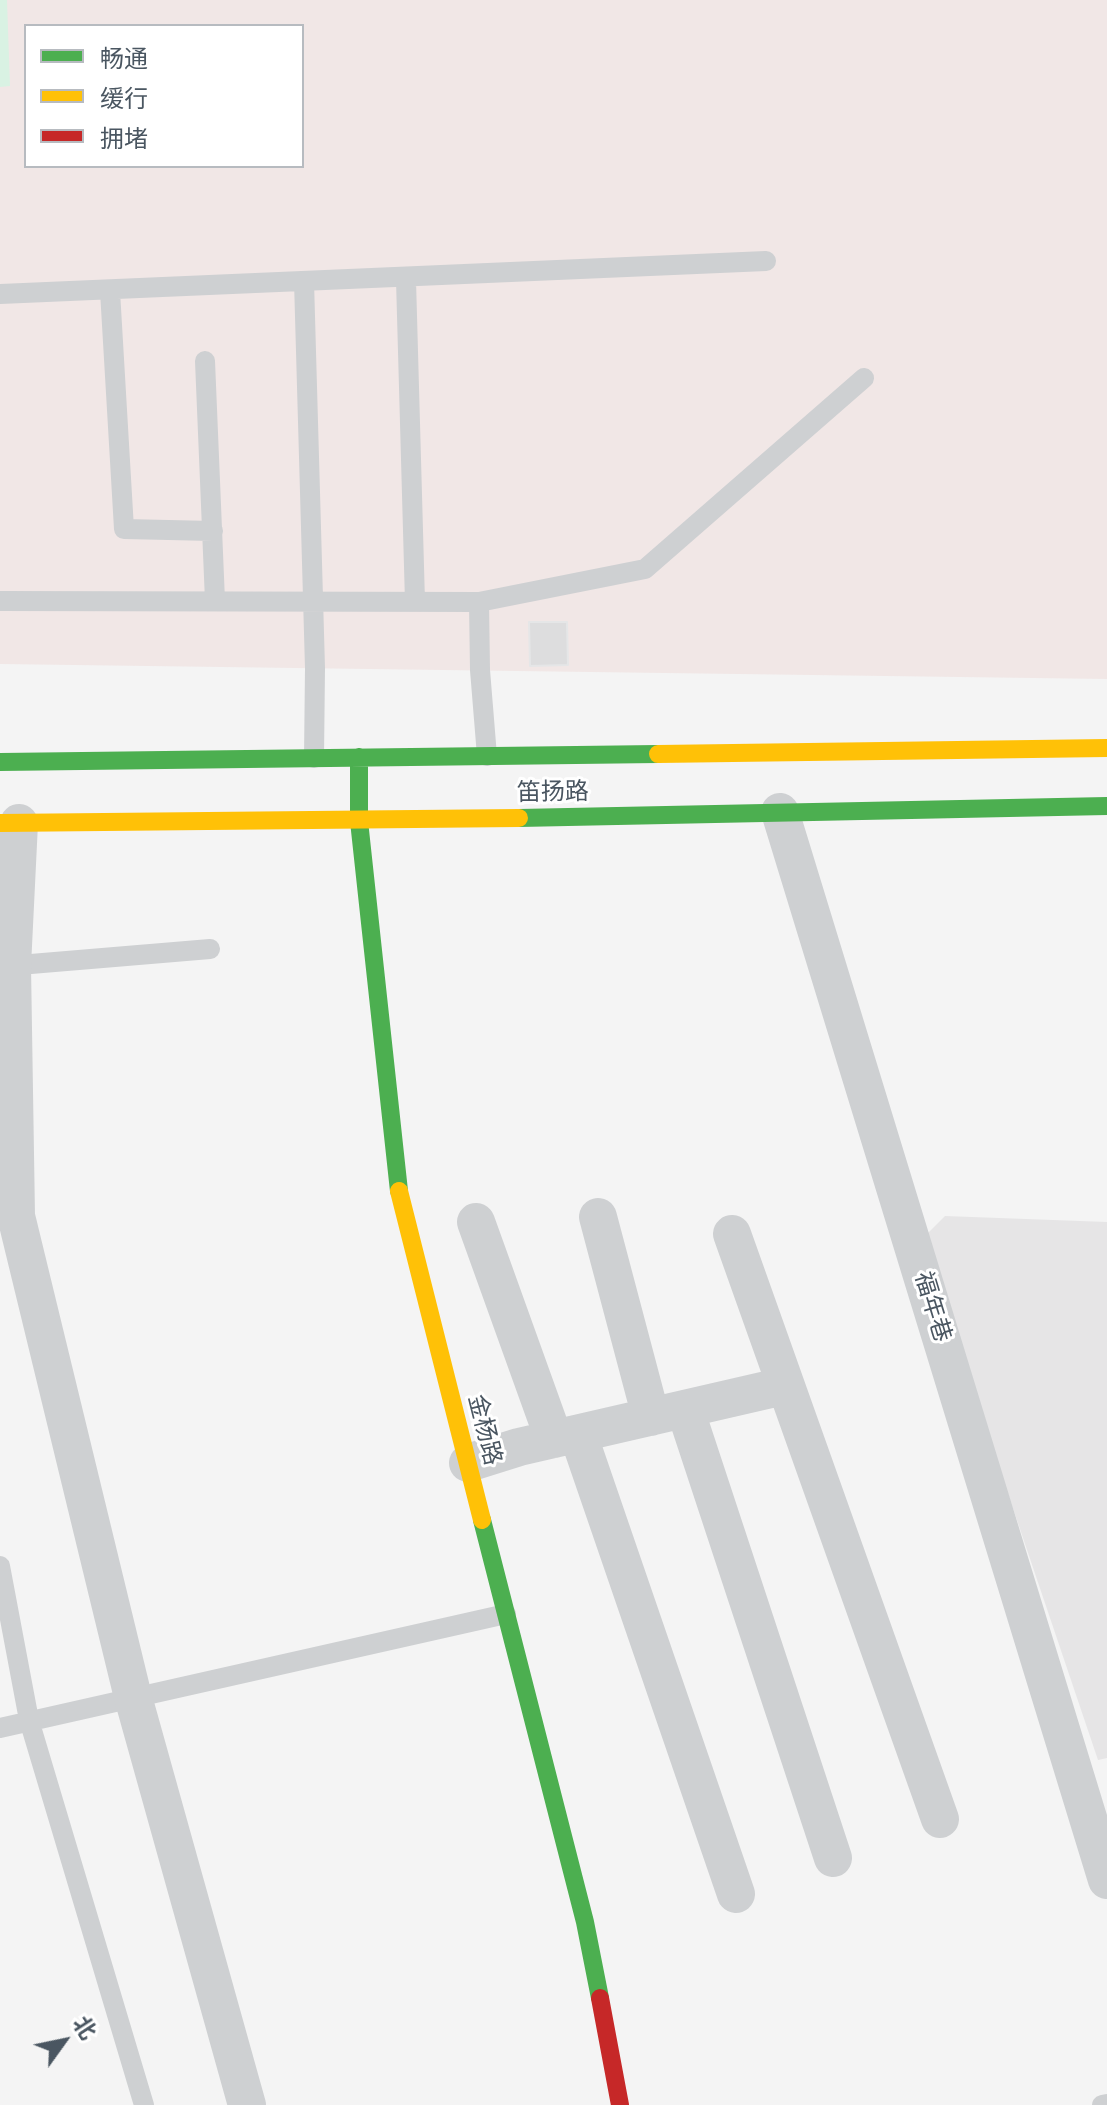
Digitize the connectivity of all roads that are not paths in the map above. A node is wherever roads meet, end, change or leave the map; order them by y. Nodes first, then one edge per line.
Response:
1 (766, 261) dead end
2 (406, 280) junction
3 (304, 281) junction
4 (110, 291) junction
5 (0, 294) edge
6 (205, 361) dead end
7 (864, 378) dead end
8 (213, 531) junction
9 (0, 601) edge
10 (215, 601) junction
11 (313, 602) junction
12 (415, 602) junction
13 (479, 602) junction
14 (1107, 748) edge
15 (487, 756) junction
16 (359, 757) junction
17 (314, 758) junction
18 (0, 762) edge
19 (1107, 806) edge
20 (780, 812) junction
21 (359, 821) junction
22 (9, 823) edge
23 (210, 949) dead end
24 (6, 966) edge
25 (8, 1217) edge
26 (598, 1217) dead end
27 (476, 1222) dead end
28 (732, 1234) dead end
29 (784, 1386) junction
30 (668, 1413) junction
31 (566, 1436) junction
32 (468, 1463) junction
33 (0, 1566) edge
34 (506, 1614) junction
35 (133, 1697) junction
36 (29, 1720) junction
37 (0, 1728) edge
38 (1096, 1800) edge
39 (940, 1819) dead end
40 (833, 1858) dead end
41 (1107, 1880) edge
42 (736, 1894) dead end
43 (144, 2105) edge
44 (247, 2105) edge
45 (620, 2105) edge

1 - 2 lane
2 - 3 lane
2 - 12 lane
3 - 4 lane
3 - 11 lane
4 - 5 lane
4 - 8 lane
6 - 8 lane
7 - 13 lane
8 - 10 lane
9 - 10 lane
10 - 11 lane
11 - 12 lane
11 - 17 lane
12 - 13 lane
13 - 15 lane
14 - 15 street, 笛扬路
15 - 16 street, 笛扬路
16 - 17 street, 笛扬路
16 - 21 street, 金杨路
17 - 18 street, 笛扬路
19 - 20 street, 笛扬路
20 - 21 street, 笛扬路
20 - 38 street, 福年巷
21 - 22 street, 笛扬路
21 - 32 street, 金杨路
22 - 24 street
23 - 24 lane
24 - 25 street
25 - 35 street
26 - 30 street
27 - 31 street
28 - 29 street
29 - 30 street
29 - 39 street
30 - 31 street
30 - 40 street
31 - 32 street
31 - 42 street
32 - 34 street, 金杨路
33 - 36 lane
34 - 35 lane
34 - 45 street, 金杨路
35 - 36 lane
35 - 44 street
36 - 37 lane
36 - 43 lane
38 - 41 street, 福年巷

